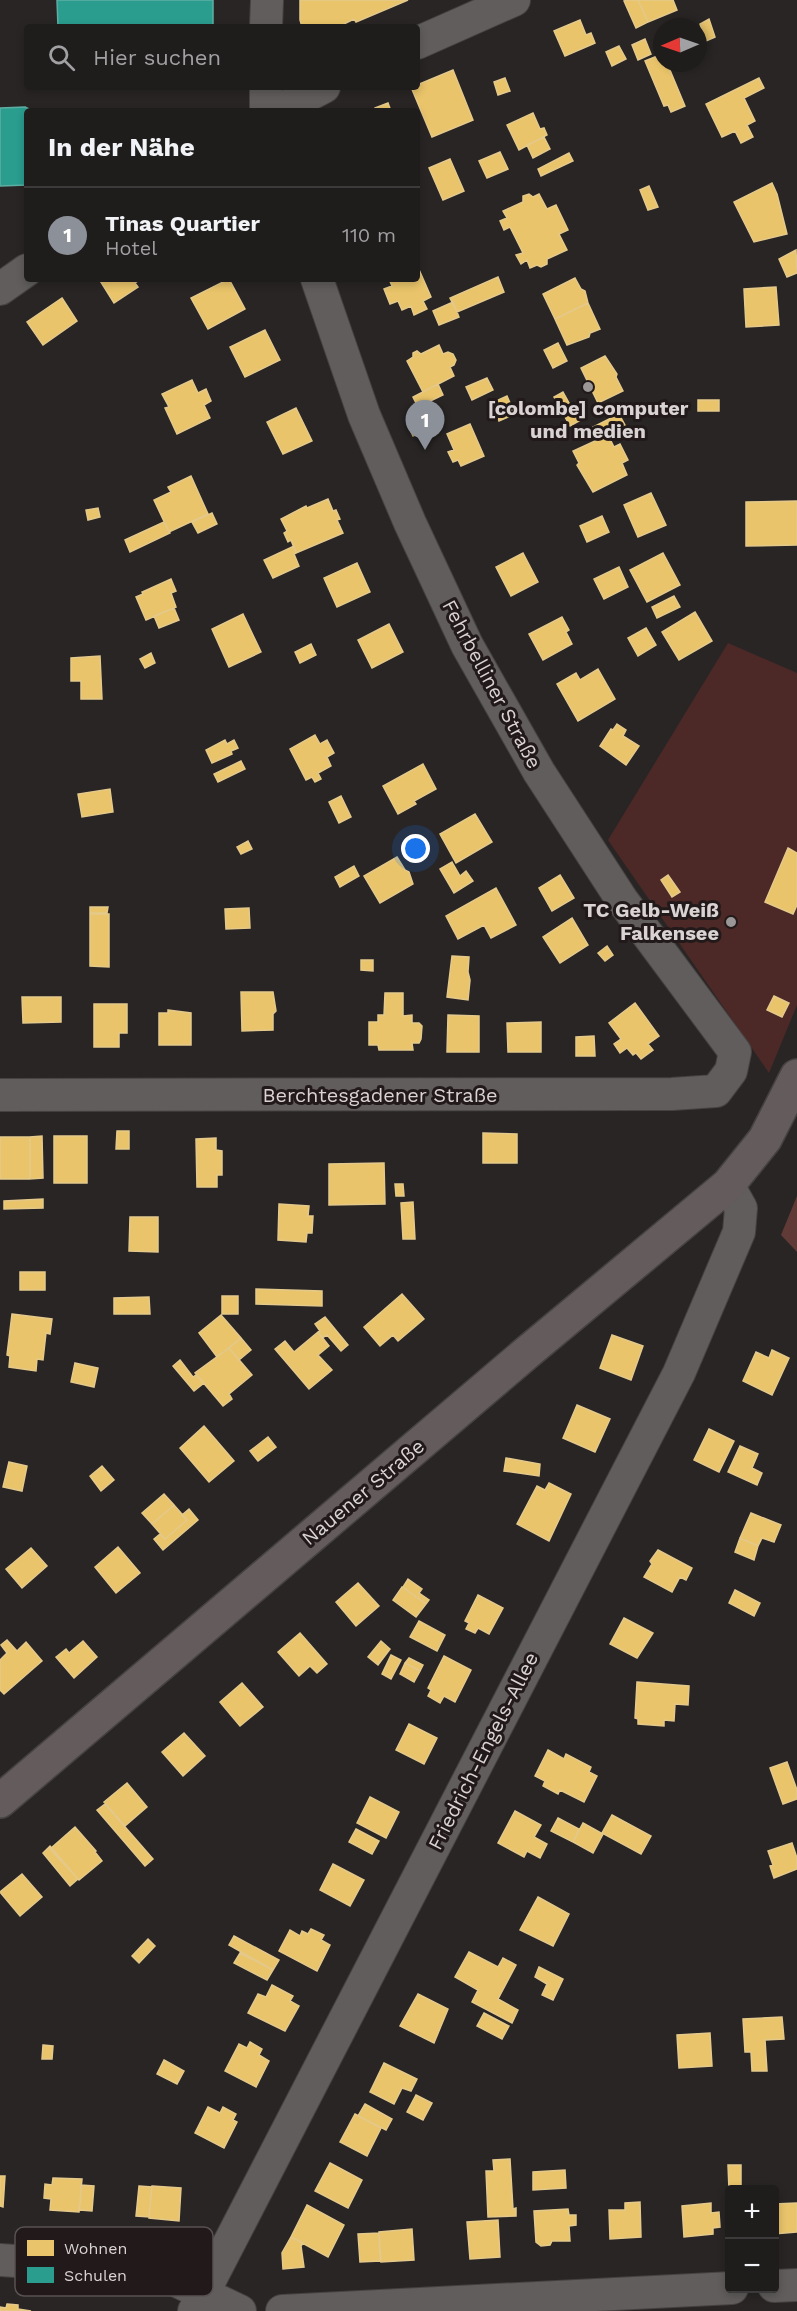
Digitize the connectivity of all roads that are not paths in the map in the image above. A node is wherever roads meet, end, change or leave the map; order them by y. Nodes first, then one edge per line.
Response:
1 (267, 0) edge
2 (514, 0) edge
3 (266, 24) edge
4 (420, 42) edge
5 (266, 90) edge
6 (318, 90) edge
7 (266, 108) edge
8 (284, 108) edge
9 (318, 282) edge
10 (735, 1052) joint
11 (797, 1076) edge
12 (0, 1095) edge
13 (728, 1185) junction
14 (0, 1800) edge
15 (0, 2260) edge
16 (15, 2261) edge
17 (213, 2273) edge
18 (797, 2285) edge
19 (779, 2286) edge
20 (725, 2290) edge
21 (198, 2302) edge
22 (512, 2306) edge
23 (240, 2311) edge
24 (282, 2311) edge

1 - 3 street
2 - 4 street
5 - 7 street
6 - 8 street
9 - 10 street, Fehrbelliner Straße
10 - 12 street, Berchtesgadener Straße
11 - 13 main road, Nauener Straße
13 - 14 main road, Nauener Straße
13 - 17 street, Friedrich-Engels-Allee
15 - 16 street
18 - 19 street
20 - 22 street
21 - 23 street
22 - 24 street

